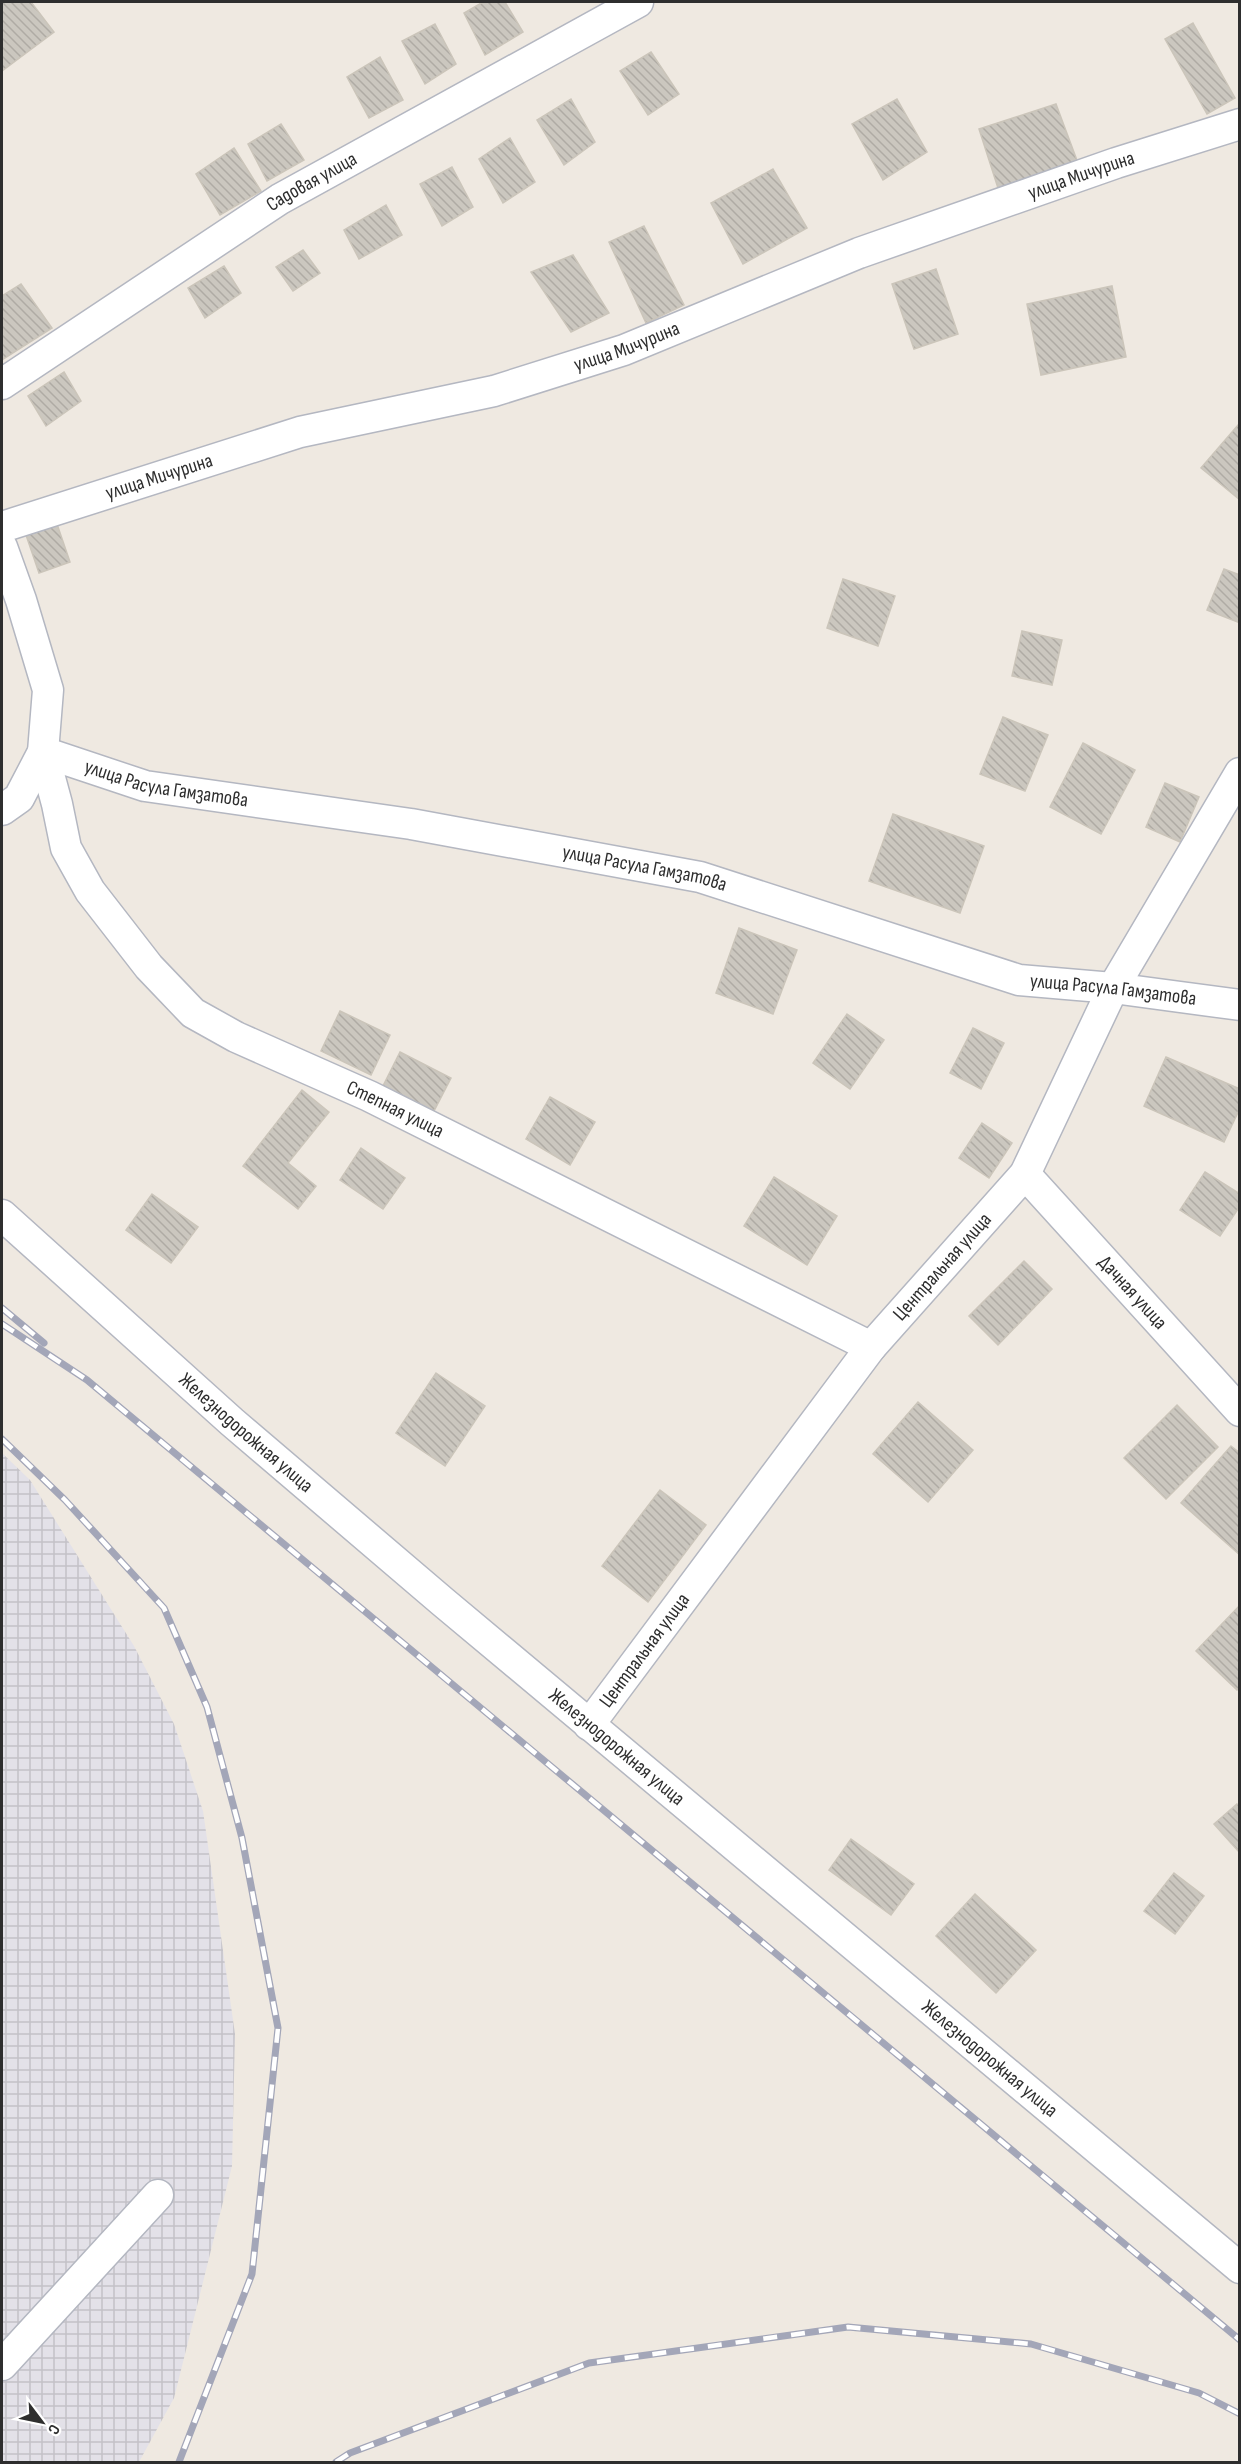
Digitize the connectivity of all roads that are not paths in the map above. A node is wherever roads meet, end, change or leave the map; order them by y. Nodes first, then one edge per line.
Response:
1 (638, 2) edge
2 (1239, 124) edge
3 (2, 384) edge
4 (2, 527) edge
5 (2, 547) edge
6 (43, 752) junction
7 (1239, 772) edge
8 (2, 810) edge
9 (1113, 988) junction
10 (1239, 1005) edge
11 (1025, 1174) junction
12 (2, 1215) edge
13 (871, 1347) junction
14 (1239, 1411) edge
15 (589, 1725) junction
16 (158, 2194) dead end
17 (1239, 2268) edge
18 (2, 2365) edge

1 - 3 street, Садовая улица
2 - 4 street, улица Мичурина
5 - 6 street
6 - 8 street
6 - 9 street, улица Расула Гамзатова
6 - 13 street, Степная улица
7 - 9 street, Центральная улица
9 - 10 street, улица Расула Гамзатова
9 - 11 street, Центральная улица
11 - 13 street, Центральная улица
11 - 14 street, Дачная улица
12 - 15 street, Железнодорожная улица
13 - 15 street, Центральная улица
15 - 17 street, Железнодорожная улица
16 - 18 street

